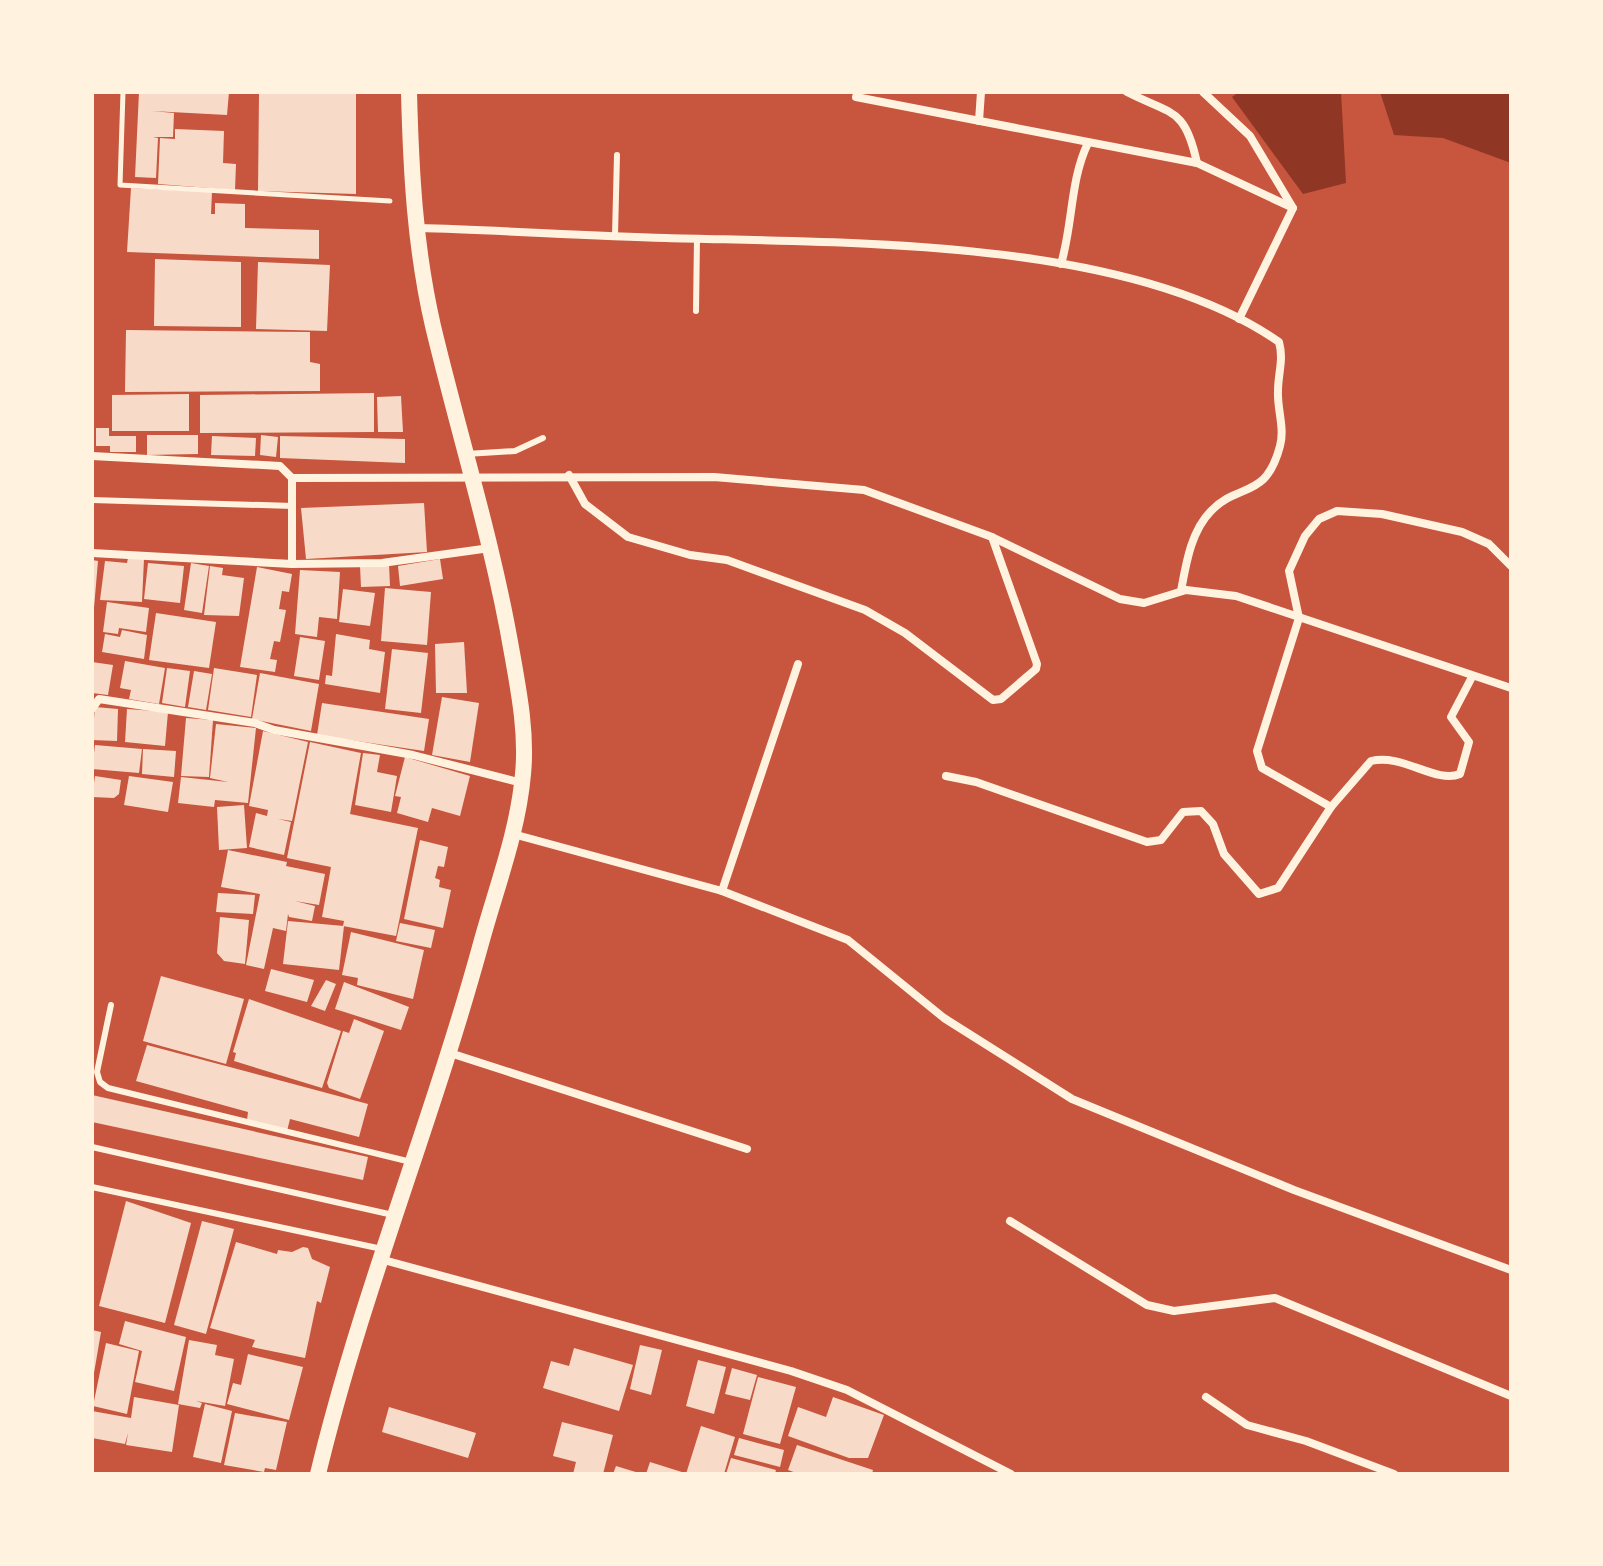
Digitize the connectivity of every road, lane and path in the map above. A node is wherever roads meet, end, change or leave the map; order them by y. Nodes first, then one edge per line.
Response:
1 (123, 92) edge
2 (409, 92) edge
3 (981, 92) edge
4 (1127, 92) edge
5 (1203, 92) edge
6 (856, 97) dead end
7 (979, 121) junction
8 (1088, 143) junction
9 (617, 155) dead end
10 (1197, 163) junction
11 (412, 202) junction
12 (1293, 208) junction
13 (415, 228) junction
14 (615, 235) junction
15 (697, 238) junction
16 (1061, 264) junction
17 (696, 311) dead end
18 (1239, 319) junction
19 (543, 438) dead end
20 (466, 454) junction
21 (92, 456) edge
22 (569, 475) junction
23 (292, 478) junction
24 (472, 479) junction
25 (92, 500) edge
26 (293, 506) junction
27 (992, 537) junction
28 (491, 548) junction
29 (92, 553) edge
30 (292, 564) junction
31 (1511, 566) edge
32 (1181, 591) junction
33 (1299, 618) junction
34 (798, 664) dead end
35 (1472, 677) junction
36 (1511, 688) edge
37 (92, 709) edge
38 (946, 776) dead end
39 (522, 783) junction
40 (1331, 807) junction
41 (512, 834) junction
42 (722, 891) junction
43 (111, 1005) dead end
44 (450, 1053) junction
45 (92, 1147) edge
46 (747, 1149) dead end
47 (411, 1162) junction
48 (92, 1187) edge
49 (393, 1215) junction
50 (1010, 1221) dead end
51 (380, 1254) junction
52 (1511, 1270) edge
53 (1511, 1396) edge
54 (1206, 1397) dead end
55 (318, 1474) edge
56 (1011, 1474) edge
57 (1394, 1474) edge

1 - 11 path
2 - 11 main road
3 - 7 street
4 - 10 street
5 - 12 street
6 - 7 street
7 - 8 street
8 - 10 street
8 - 16 street
9 - 14 lane
10 - 12 street
11 - 13 main road
12 - 18 street
13 - 14 street
13 - 20 main road
14 - 15 street
15 - 16 street
15 - 17 lane
16 - 18 street
18 - 32 street
19 - 20 lane
20 - 24 main road
21 - 23 street
22 - 24 street
22 - 27 street
22 - 27 street
23 - 24 street
23 - 26 street
24 - 28 main road
25 - 26 lane
26 - 30 street
27 - 32 street
28 - 30 street
28 - 39 main road
29 - 30 street
31 - 33 street
32 - 33 street
33 - 35 street
33 - 40 street
34 - 42 street
35 - 36 street
35 - 40 street
37 - 39 street
38 - 40 street
39 - 41 main road
41 - 42 street
41 - 44 main road
42 - 52 street
43 - 47 lane
44 - 46 street
44 - 47 main road
45 - 49 lane
47 - 49 main road
48 - 51 lane
49 - 51 main road
50 - 53 street
51 - 55 main road
51 - 56 street
54 - 57 street

